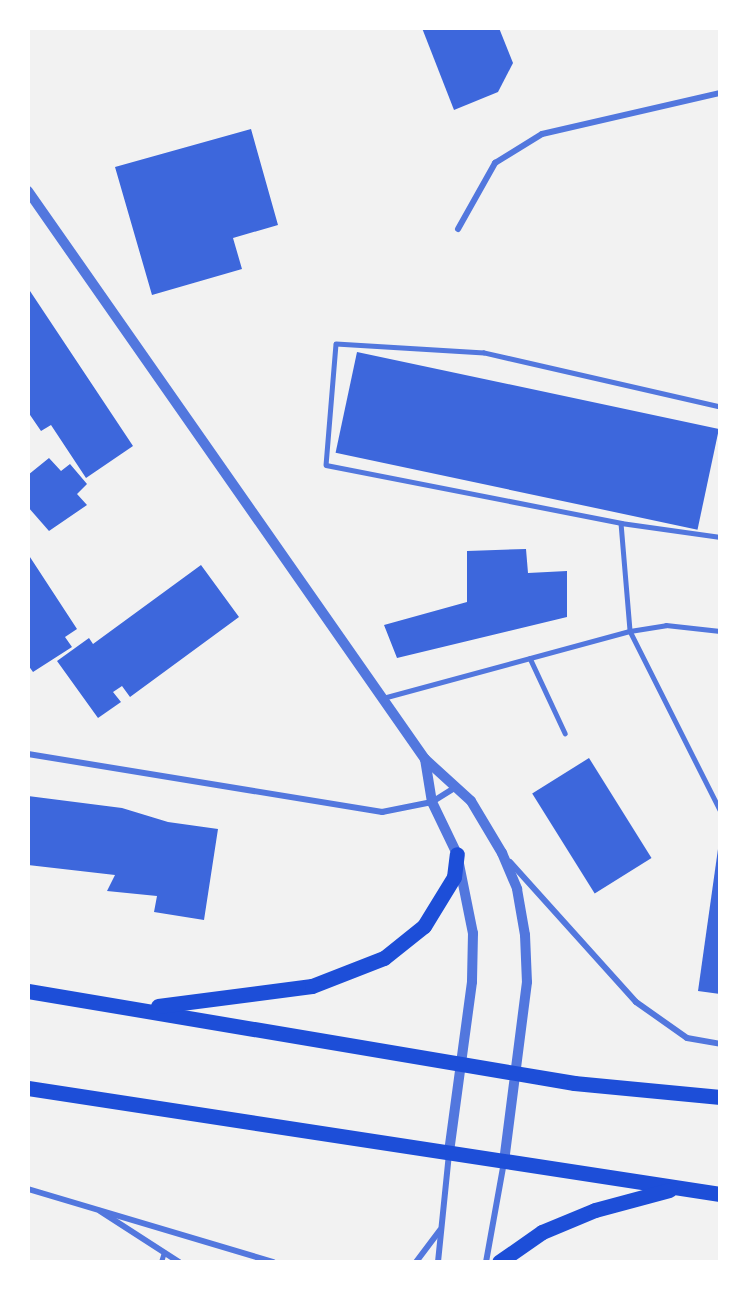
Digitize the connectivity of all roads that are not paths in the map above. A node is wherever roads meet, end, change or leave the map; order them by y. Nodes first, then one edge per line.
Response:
1 (720, 93) edge
2 (28, 191) edge
3 (459, 229) dead end
4 (720, 407) edge
5 (621, 523) junction
6 (720, 537) edge
7 (630, 631) junction
8 (720, 631) edge
9 (530, 658) junction
10 (383, 698) junction
11 (565, 733) dead end
12 (28, 754) edge
13 (425, 759) junction
14 (456, 788) junction
15 (432, 802) junction
16 (720, 810) edge
17 (502, 853) junction
18 (458, 854) junction
19 (28, 991) edge
20 (137, 1008) junction
21 (720, 1044) edge
22 (460, 1063) junction
23 (514, 1072) junction
24 (28, 1088) edge
25 (720, 1097) edge
26 (449, 1153) junction
27 (504, 1161) junction
28 (679, 1188) junction
29 (28, 1189) edge
30 (720, 1194) edge
31 (92, 1206) junction
32 (442, 1227) junction
33 (164, 1252) junction
34 (160, 1262) edge
35 (179, 1262) edge
36 (273, 1262) edge
37 (416, 1262) edge
38 (438, 1262) edge
39 (486, 1262) edge
40 (499, 1262) edge

1 - 3 street
2 - 10 street
4 - 5 lane
5 - 6 lane
5 - 7 lane
7 - 8 lane
7 - 9 lane
7 - 16 lane
9 - 10 lane
9 - 11 lane
10 - 13 street
12 - 15 street
13 - 14 street
13 - 15 street
14 - 15 street
14 - 17 street
15 - 18 street
17 - 21 street
17 - 23 street
18 - 20 main road
18 - 22 street
19 - 20 main road
20 - 22 main road
22 - 23 main road
22 - 26 street
23 - 25 main road
23 - 27 street
24 - 26 main road
26 - 27 main road
26 - 32 street
27 - 28 main road
27 - 39 street
28 - 30 main road
28 - 40 main road
29 - 31 street
31 - 33 street
31 - 36 street
32 - 37 street
32 - 38 street
33 - 34 lane
33 - 35 street

